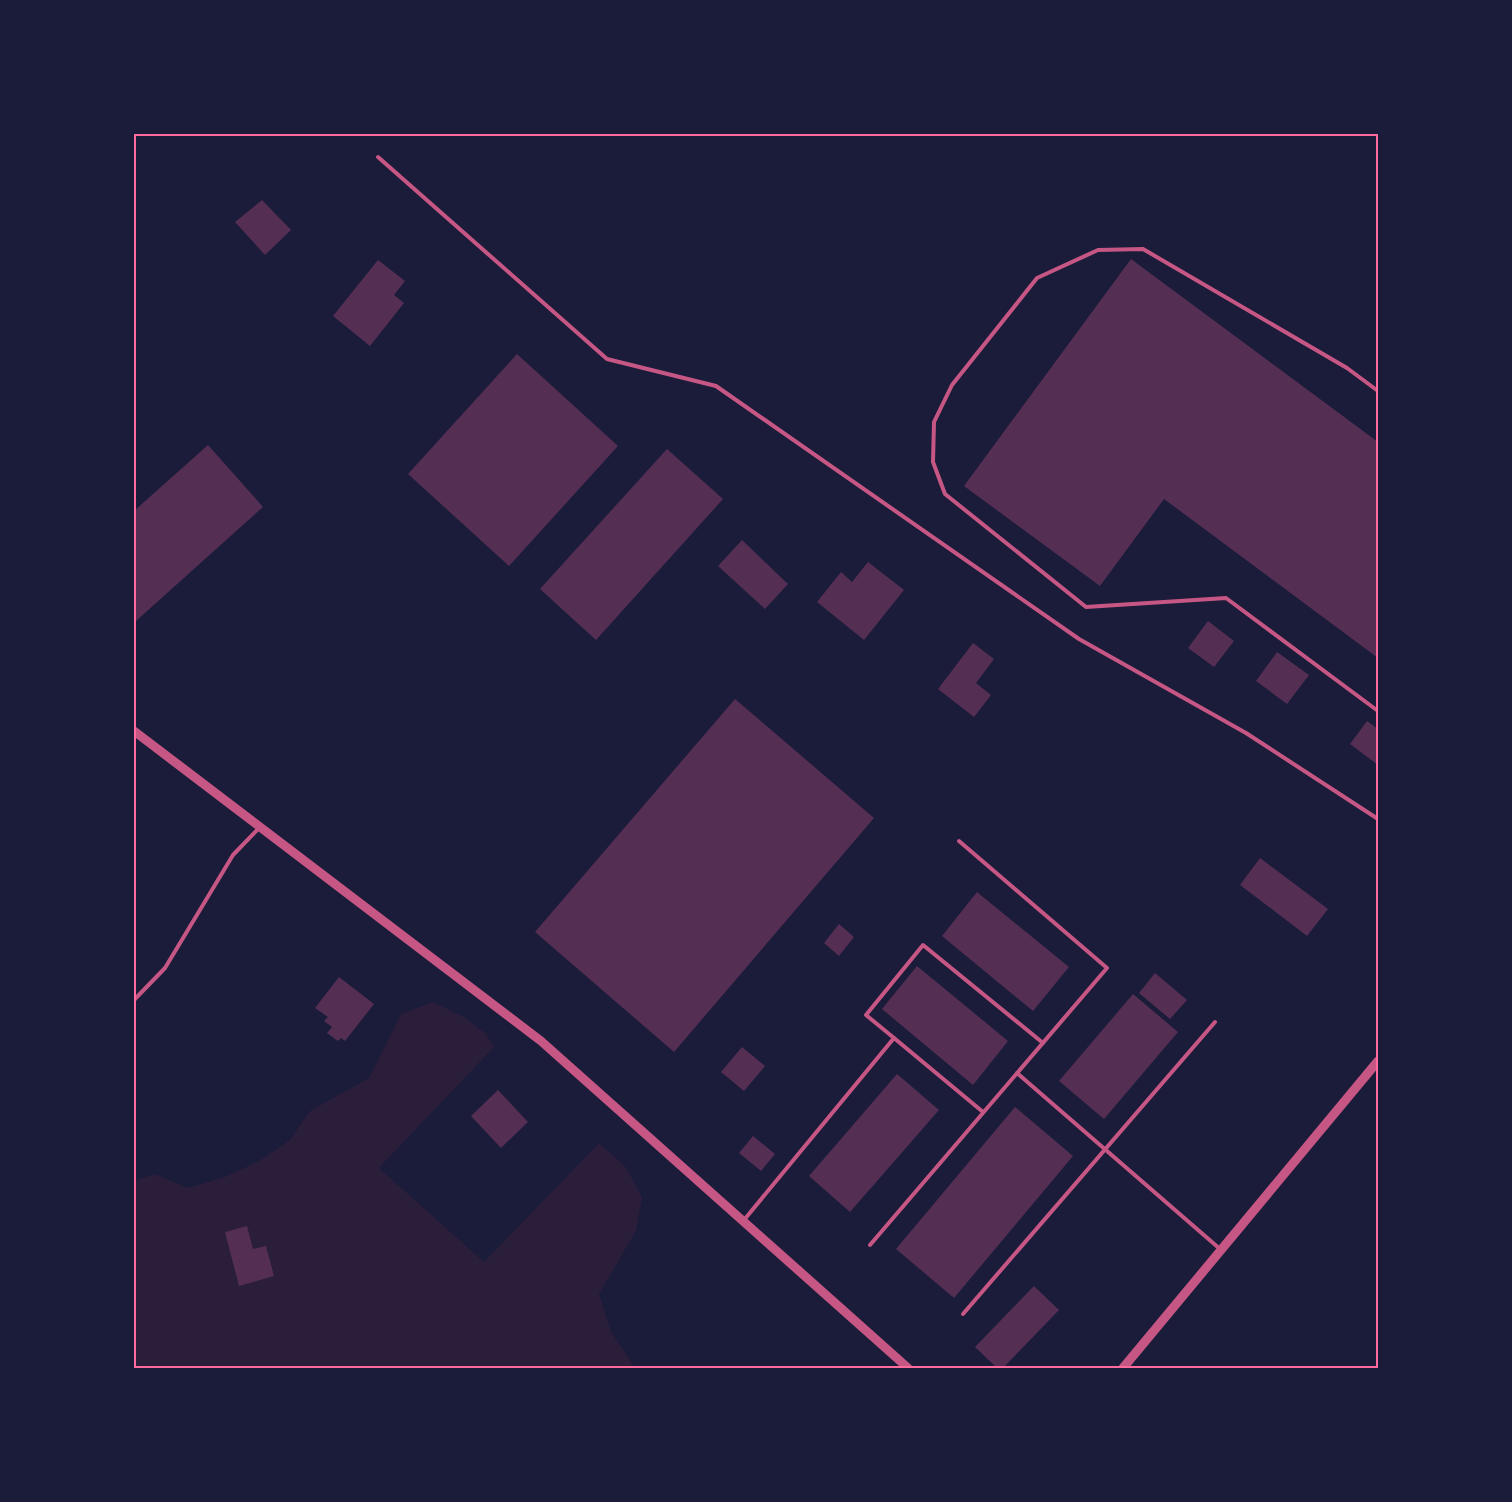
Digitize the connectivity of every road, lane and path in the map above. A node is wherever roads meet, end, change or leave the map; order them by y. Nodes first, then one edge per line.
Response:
1 (378, 157) dead end
2 (1378, 391) edge
3 (1378, 711) edge
4 (134, 731) edge
5 (1378, 819) edge
6 (260, 827) junction
7 (959, 841) dead end
8 (134, 1000) edge
9 (1215, 1022) dead end
10 (894, 1038) junction
11 (1043, 1043) junction
12 (1378, 1061) edge
13 (1017, 1074) junction
14 (983, 1112) junction
15 (1105, 1150) junction
16 (743, 1222) junction
17 (870, 1245) dead end
18 (1222, 1250) junction
19 (963, 1314) dead end
20 (908, 1368) edge
21 (1122, 1368) edge

1 - 5 lane
2 - 3 lane
4 - 6 street
6 - 8 lane
6 - 16 street
7 - 11 lane
9 - 15 lane
10 - 11 lane
10 - 14 lane
10 - 16 lane
11 - 13 lane
12 - 18 street
13 - 14 lane
13 - 15 lane
14 - 17 lane
15 - 18 lane
15 - 19 lane
16 - 20 street
18 - 21 street

